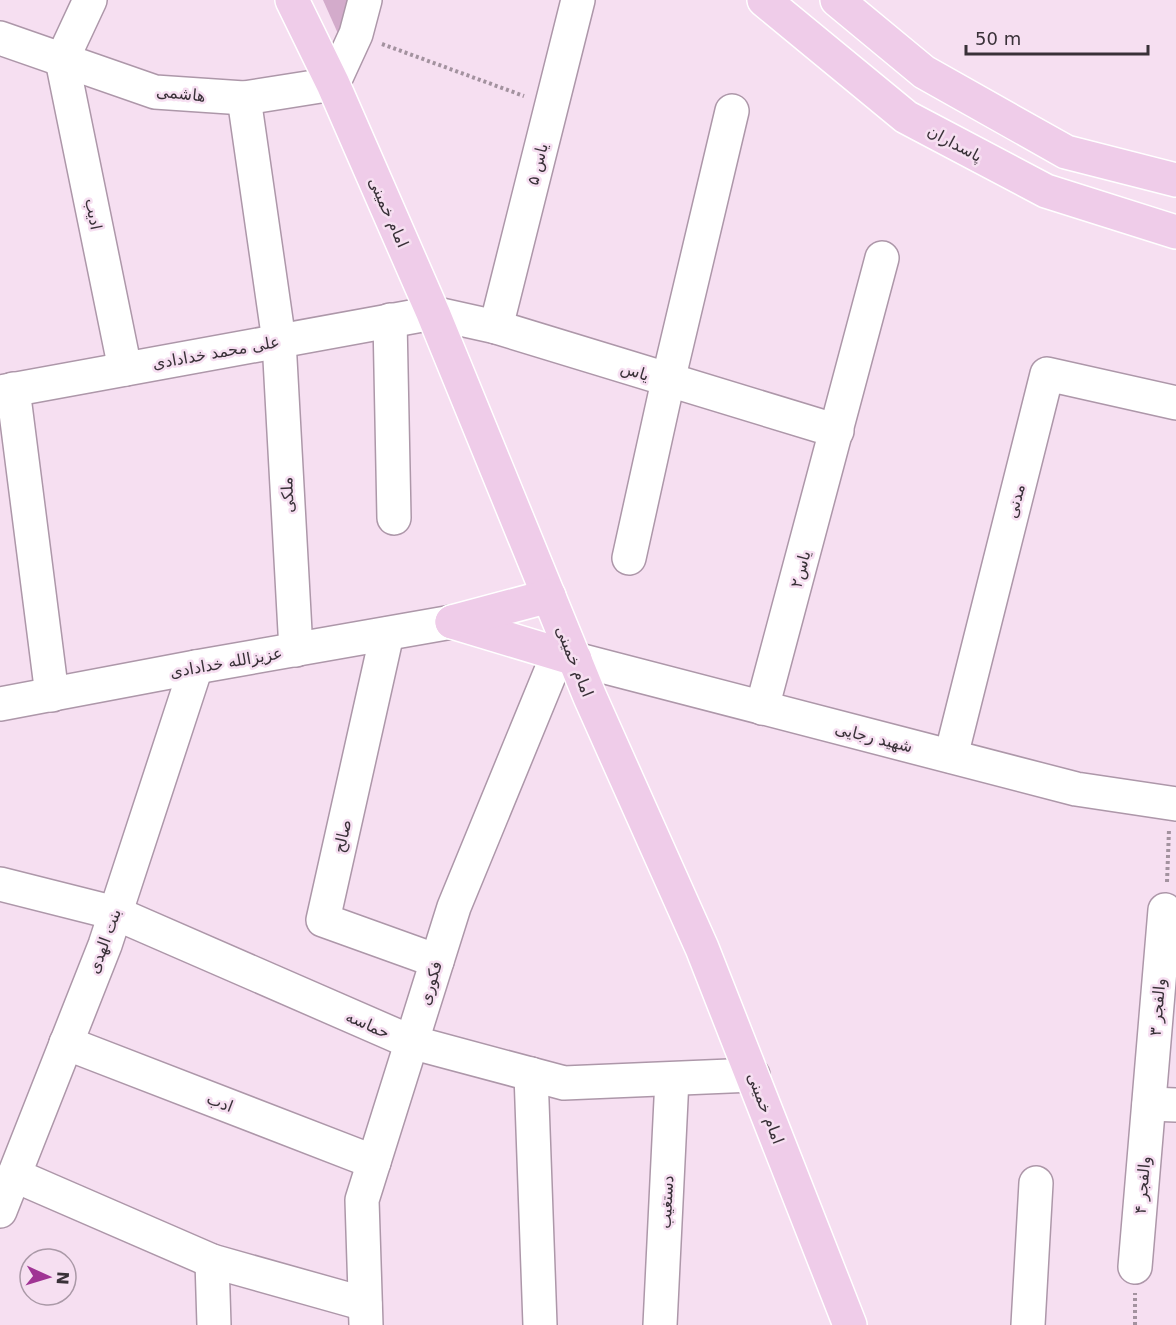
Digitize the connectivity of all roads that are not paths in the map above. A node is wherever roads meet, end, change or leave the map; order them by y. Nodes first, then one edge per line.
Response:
1 (90, 0) edge
2 (292, 0) edge
3 (365, 0) edge
4 (578, 0) edge
5 (764, 0) edge
6 (837, 0) edge
7 (0, 38) edge
8 (62, 60) junction
9 (333, 84) junction
10 (244, 98) junction
11 (732, 111) dead end
12 (1176, 180) edge
13 (1176, 232) edge
14 (882, 258) dead end
15 (433, 313) junction
16 (390, 320) junction
17 (496, 327) junction
18 (279, 341) junction
19 (125, 369) junction
20 (668, 381) junction
21 (7, 391) edge
22 (1176, 403) edge
23 (837, 431) junction
24 (394, 518) dead end
25 (629, 558) dead end
26 (549, 596) junction
27 (452, 622) junction
28 (387, 634) junction
29 (296, 650) junction
30 (566, 657) junction
31 (196, 667) junction
32 (52, 695) junction
33 (0, 704) edge
34 (762, 708) junction
35 (951, 756) junction
36 (1173, 803) edge
37 (0, 884) edge
38 (1165, 910) road end
39 (115, 914) junction
40 (436, 961) junction
41 (411, 1042) junction
42 (66, 1043) junction
43 (531, 1074) junction
44 (753, 1075) junction
45 (672, 1079) junction
46 (1162, 1104) edge
47 (374, 1162) junction
48 (14, 1175) junction
49 (1036, 1183) dead end
50 (0, 1211) edge
51 (212, 1261) junction
52 (1135, 1267) dead end
53 (365, 1314) edge
54 (214, 1325) edge
55 (540, 1325) edge
56 (660, 1325) edge
57 (850, 1325) edge
58 (1028, 1325) edge

1 - 8 street
2 - 9 main road, امام خمینی
3 - 9 street
4 - 17 street, یاس ۵
5 - 13 main road, پاسداران
6 - 12 main road
7 - 8 street, هاشمی
8 - 10 street, هاشمی
8 - 19 street, ادیب
9 - 10 street, هاشمی
9 - 15 main road, امام خمینی
10 - 18 street, ملکی
11 - 20 street
14 - 23 street, یاس۲
15 - 16 street, علی محمد خدادادی
15 - 17 street, یاس
15 - 26 main road, امام خمینی
16 - 18 street, علی محمد خدادادی
16 - 24 street
17 - 20 street, یاس
18 - 19 street, علی محمد خدادادی
18 - 29 street, ملکی
19 - 21 street, علی محمد خدادادی
20 - 23 street, یاس
20 - 25 street
21 - 32 street
22 - 35 street, مدنی
23 - 34 street, یاس۲
26 - 27 main road
26 - 30 main road, امام خمینی
27 - 28 street, عزیزالله خدادادی
27 - 30 main road
28 - 29 street, عزیزالله خدادادی
28 - 40 street, صالح
29 - 31 street, عزیزالله خدادادی
30 - 34 street, شهید رجایی
30 - 40 street, فکوری
30 - 44 main road, امام خمینی
31 - 32 street, عزیزالله خدادادی
31 - 39 street, بنت الهدی
32 - 33 street, عزیزالله خدادادی
34 - 35 street, شهید رجایی
35 - 36 street, شهید رجایی
37 - 39 street, حماسه
38 - 46 street, والفجر ۳
39 - 41 street, حماسه
39 - 42 street, بنت الهدی
40 - 41 street, فکوری
41 - 43 street, حماسه
41 - 47 street, فکوری
42 - 47 street, ادب
42 - 48 street, بنت الهدی
43 - 45 street, حماسه
43 - 55 street
44 - 45 street, حماسه
44 - 57 main road, امام خمینی
45 - 56 street, دستغیب
46 - 52 street, والفجر ۴
47 - 53 street, فکوری
48 - 50 street, بنت الهدی
48 - 51 street
49 - 58 street
51 - 53 street
51 - 54 street

